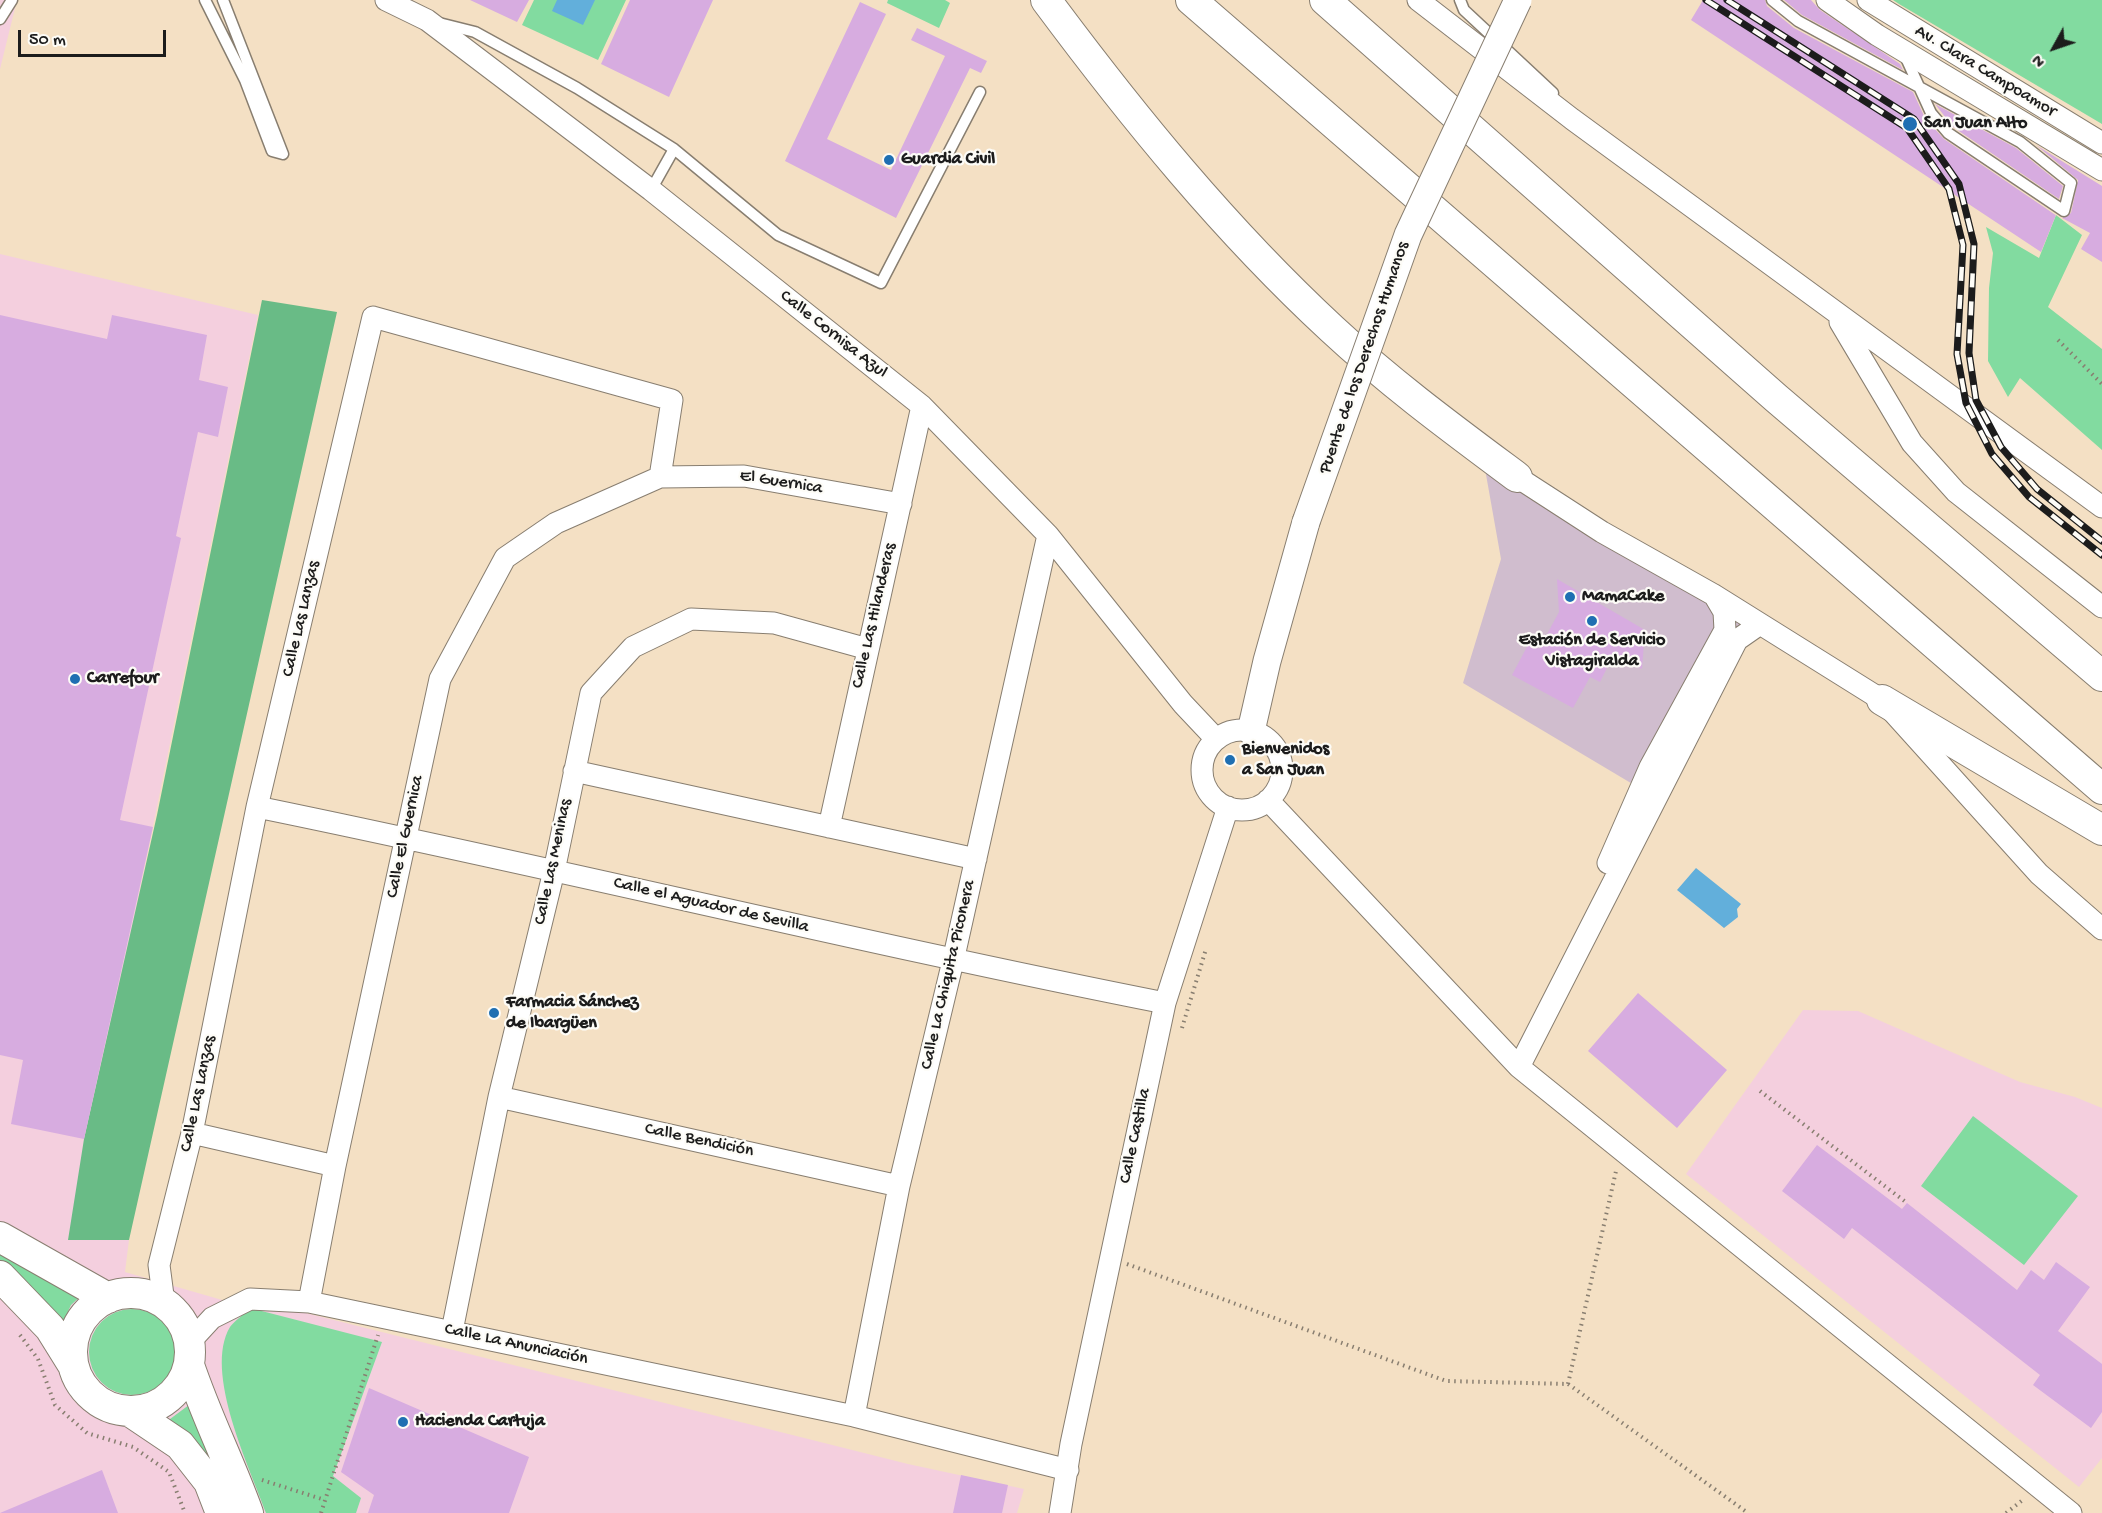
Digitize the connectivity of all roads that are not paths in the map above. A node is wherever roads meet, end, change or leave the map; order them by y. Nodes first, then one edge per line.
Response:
1 (12, 0) edge
2 (205, 0) edge
3 (223, 0) edge
4 (386, 0) edge
5 (1046, 0) edge
6 (1191, 0) edge
7 (1325, 0) edge
8 (1418, 0) edge
9 (1460, 0) edge
10 (1518, 0) edge
11 (1772, 0) edge
12 (1827, 0) edge
13 (1868, 0) edge
14 (0, 19) edge
15 (427, 20) junction
16 (1895, 46) junction
17 (980, 92) dead end
18 (2102, 142) edge
19 (674, 149) junction
20 (1614, 150) junction
21 (2102, 170) edge
22 (651, 190) junction
23 (1834, 313) junction
24 (922, 406) junction
25 (660, 477) junction
26 (1517, 477) joint
27 (901, 504) junction
28 (2102, 507) edge
29 (1048, 535) junction
30 (1714, 595) junction
31 (2102, 607) edge
32 (1760, 624) junction
33 (868, 649) junction
34 (2102, 676) edge
35 (1882, 700) junction
36 (1251, 731) junction
37 (1216, 739) junction
38 (574, 771) junction
39 (2102, 789) edge
40 (1268, 800) junction
41 (257, 807) junction
42 (1228, 807) junction
43 (829, 827) junction
44 (2102, 830) edge
45 (405, 837) junction
46 (976, 859) junction
47 (554, 871) junction
48 (2102, 929) edge
49 (1586, 935) junction
50 (953, 961) junction
51 (1165, 1003) junction
52 (1520, 1067) junction
53 (499, 1097) junction
54 (192, 1133) junction
55 (335, 1166) junction
56 (899, 1186) junction
57 (0, 1237) edge
58 (0, 1276) edge
59 (108, 1298) junction
60 (309, 1302) junction
61 (164, 1303) junction
62 (452, 1331) junction
63 (189, 1354) junction
64 (73, 1365) junction
65 (131, 1412) junction
66 (854, 1416) junction
67 (1068, 1470) junction
68 (220, 1513) edge
69 (248, 1513) edge
70 (1060, 1513) edge
71 (2071, 1513) edge

1 - 14 lane
2 - 3 lane
4 - 15 street, Calle Cornisa Azul
5 - 26 main road
6 - 39 main road
7 - 34 main road
8 - 20 street
9 - 20 lane
10 - 36 street, Puente de los Derechos Humanos, bridge
11 - 16 lane
12 - 16 street, Av. Clara Campoamor
13 - 18 street, Av. Clara Campoamor
15 - 19 lane
15 - 22 street, Calle Cornisa Azul
16 - 21 street, Av. Clara Campoamor
17 - 19 lane
19 - 22 lane
20 - 23 street
22 - 24 street, Calle Cornisa Azul
23 - 28 street
23 - 31 street
24 - 27 street, Calle Las Hilanderas
24 - 29 street, Calle Cornisa Azul
25 - 27 street, El Guernica
25 - 41 street, Calle Las Lanzas
25 - 45 street, Calle El Guernica
26 - 30 street
27 - 33 street, Calle Las Hilanderas
29 - 37 street, Calle Cornisa Azul
29 - 46 street, Calle La Chiquita Piconera
30 - 32 street
30 - 49 street
32 - 35 street
32 - 49 street
33 - 38 street, Calle Las Meninas
33 - 43 street, Calle Las Hilanderas
35 - 44 main road
35 - 48 street
36 - 37 street
36 - 40 street
37 - 42 street
38 - 43 street
38 - 47 street, Calle Las Meninas
40 - 42 street
40 - 52 street
41 - 45 street, Calle el Aguador de Sevilla
41 - 54 street, Calle Las Lanzas
42 - 51 street, Calle Castilla
43 - 46 street
45 - 47 street, Calle el Aguador de Sevilla
45 - 55 street, Calle El Guernica
46 - 50 street, Calle La Chiquita Piconera
47 - 50 street, Calle el Aguador de Sevilla
47 - 53 street, Calle Las Meninas
49 - 52 street
50 - 51 street, Calle el Aguador de Sevilla
50 - 56 street, Calle La Chiquita Piconera
51 - 67 street, Calle Castilla
52 - 71 street
53 - 56 street, Calle Bendición
53 - 62 street, Calle Las Meninas
54 - 55 street
54 - 61 street, Calle Las Lanzas
55 - 60 street, Calle El Guernica
56 - 66 street, Calle La Chiquita Piconera
57 - 59 main road
58 - 64 main road
59 - 61 main road
59 - 64 main road
60 - 62 street, Calle La Anunciación
60 - 63 street, Calle La Anunciación
61 - 63 main road
62 - 66 street, Calle La Anunciación
63 - 65 main road
63 - 69 main road
64 - 65 main road
65 - 68 main road
66 - 67 street, Calle La Anunciación
67 - 70 street, Calle Castilla

